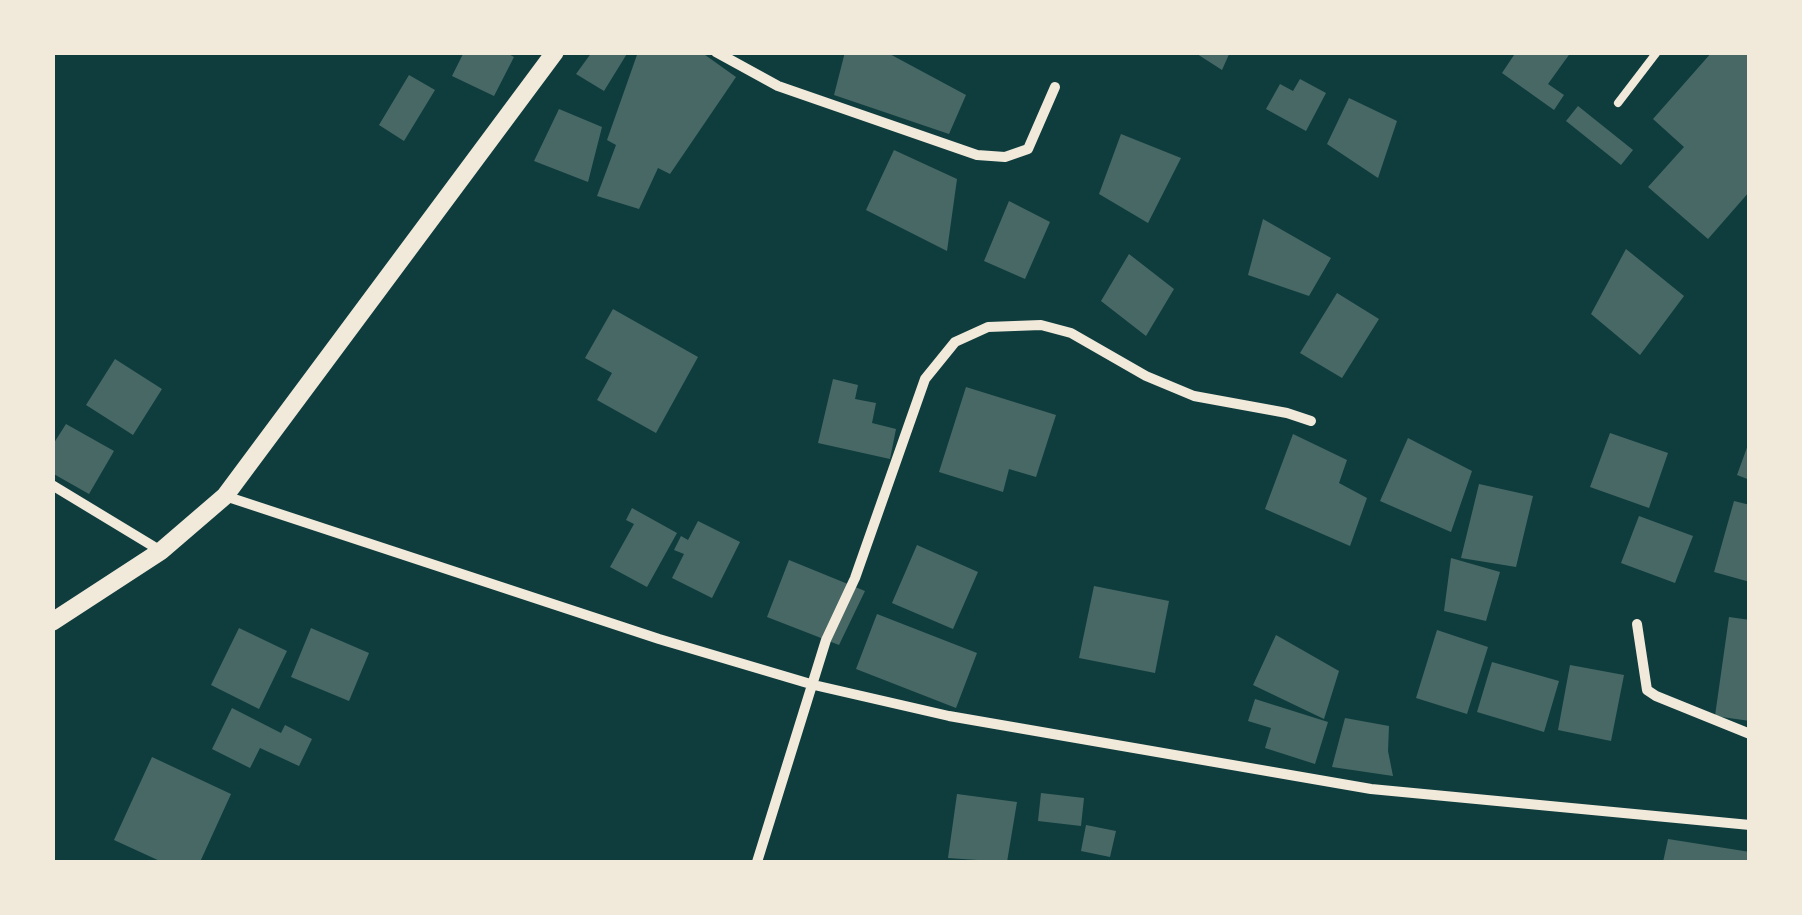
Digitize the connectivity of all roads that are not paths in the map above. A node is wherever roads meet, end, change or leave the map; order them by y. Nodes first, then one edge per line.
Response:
1 (555, 52) edge
2 (716, 52) edge
3 (1657, 52) edge
4 (1055, 87) dead end
5 (1618, 103) dead end
6 (1311, 421) dead end
7 (52, 485) edge
8 (224, 496) junction
9 (160, 551) junction
10 (52, 622) edge
11 (1637, 624) dead end
12 (814, 685) junction
13 (1750, 734) edge
14 (1750, 825) edge
15 (757, 862) edge

1 - 8 street
2 - 4 street
3 - 5 lane
6 - 12 street
7 - 9 street
8 - 9 street
8 - 12 street
9 - 10 street
11 - 13 street
12 - 14 street
12 - 15 street

